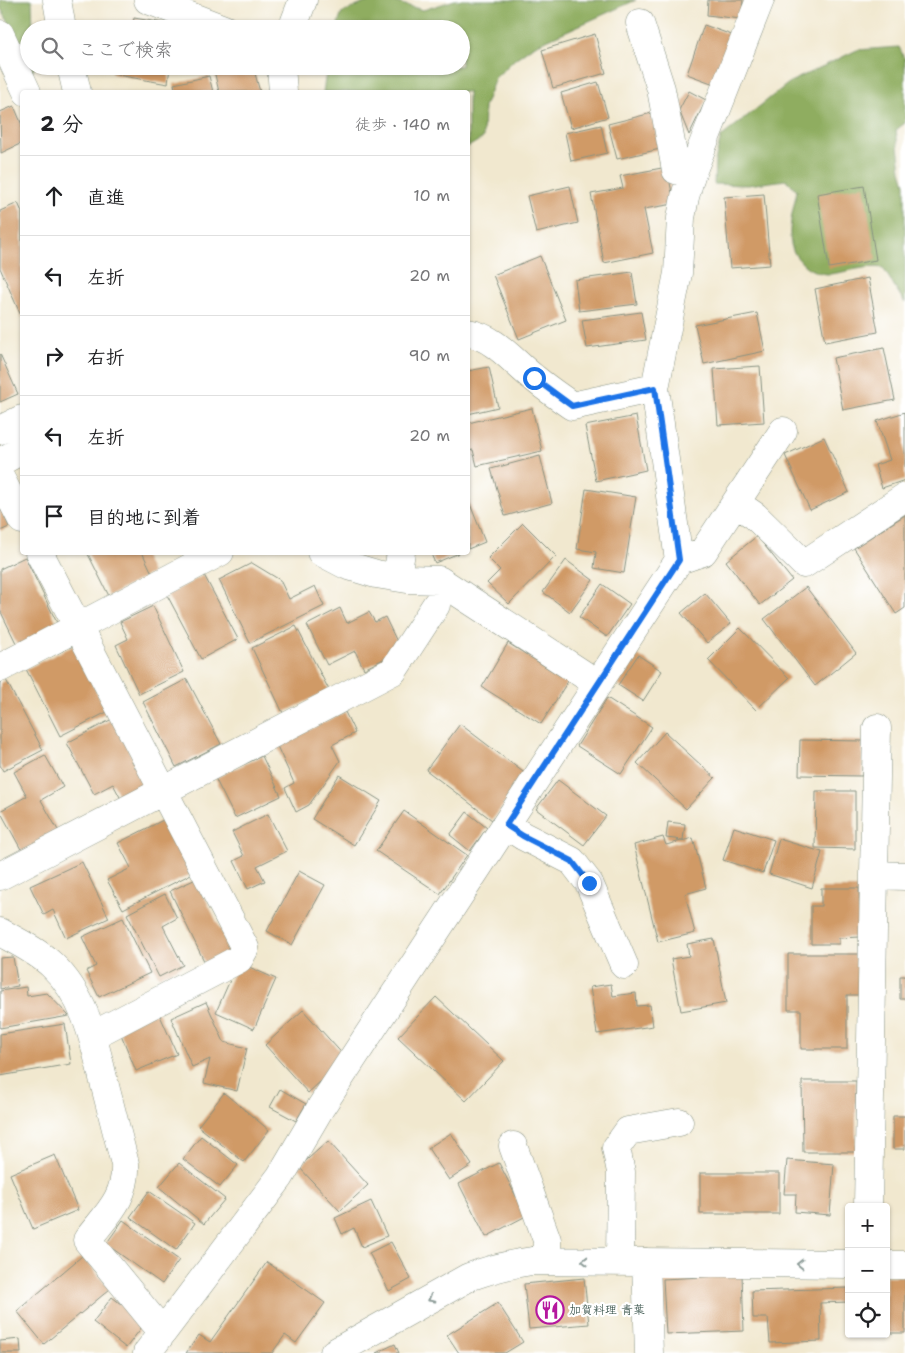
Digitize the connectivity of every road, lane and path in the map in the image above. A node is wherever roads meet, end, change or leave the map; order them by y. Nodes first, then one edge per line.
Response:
1 (57, 0) edge
2 (148, 0) edge
3 (303, 0) edge
4 (760, 0) edge
5 (60, 20) edge
6 (200, 20) edge
7 (295, 20) edge
8 (640, 23) dead end
9 (0, 34) edge
10 (73, 75) edge
11 (282, 75) edge
12 (26, 90) edge
13 (77, 90) edge
14 (284, 90) edge
15 (691, 175) junction
16 (470, 334) edge
17 (655, 388) junction
18 (20, 420) edge
19 (0, 430) edge
20 (783, 432) dead end
21 (20, 451) edge
22 (0, 462) edge
23 (0, 477) edge
24 (905, 497) edge
25 (736, 503) junction
26 (20, 516) edge
27 (41, 555) edge
28 (214, 555) edge
29 (328, 555) edge
30 (679, 560) junction
31 (399, 565) edge
32 (436, 605) dead end
33 (78, 627) junction
34 (0, 668) edge
35 (598, 684) junction
36 (876, 728) dead end
37 (163, 791) junction
38 (506, 825) junction
39 (874, 875) junction
40 (0, 876) edge
41 (905, 876) edge
42 (0, 932) edge
43 (624, 965) dead end
44 (92, 1032) junction
45 (679, 1122) dead end
46 (513, 1146) dead end
47 (868, 1203) edge
48 (547, 1261) junction
49 (633, 1262) junction
50 (845, 1264) edge
51 (890, 1265) edge
52 (905, 1265) edge
53 (164, 1330) junction
54 (147, 1353) edge
55 (334, 1353) edge
56 (649, 1353) edge

1 - 5 street
2 - 6 street
3 - 7 street
4 - 15 street
8 - 15 street
9 - 12 street
10 - 13 street
11 - 14 street
15 - 17 street
16 - 17 street
17 - 30 street
18 - 19 street
20 - 25 street
21 - 22 street
23 - 26 street
24 - 25 street
25 - 30 street
27 - 33 street
28 - 33 street
29 - 31 street
30 - 35 street
31 - 35 street
32 - 37 street
33 - 34 street
33 - 37 street
35 - 38 street
36 - 39 street
37 - 40 street
37 - 44 street
38 - 43 street
38 - 53 street
39 - 41 street
39 - 47 street
42 - 44 street
44 - 53 street
45 - 49 street
46 - 48 street
49 -> 48 street
48 -> 55 street
50 -> 49 street
49 - 56 street
51 - 52 street
53 - 54 street

